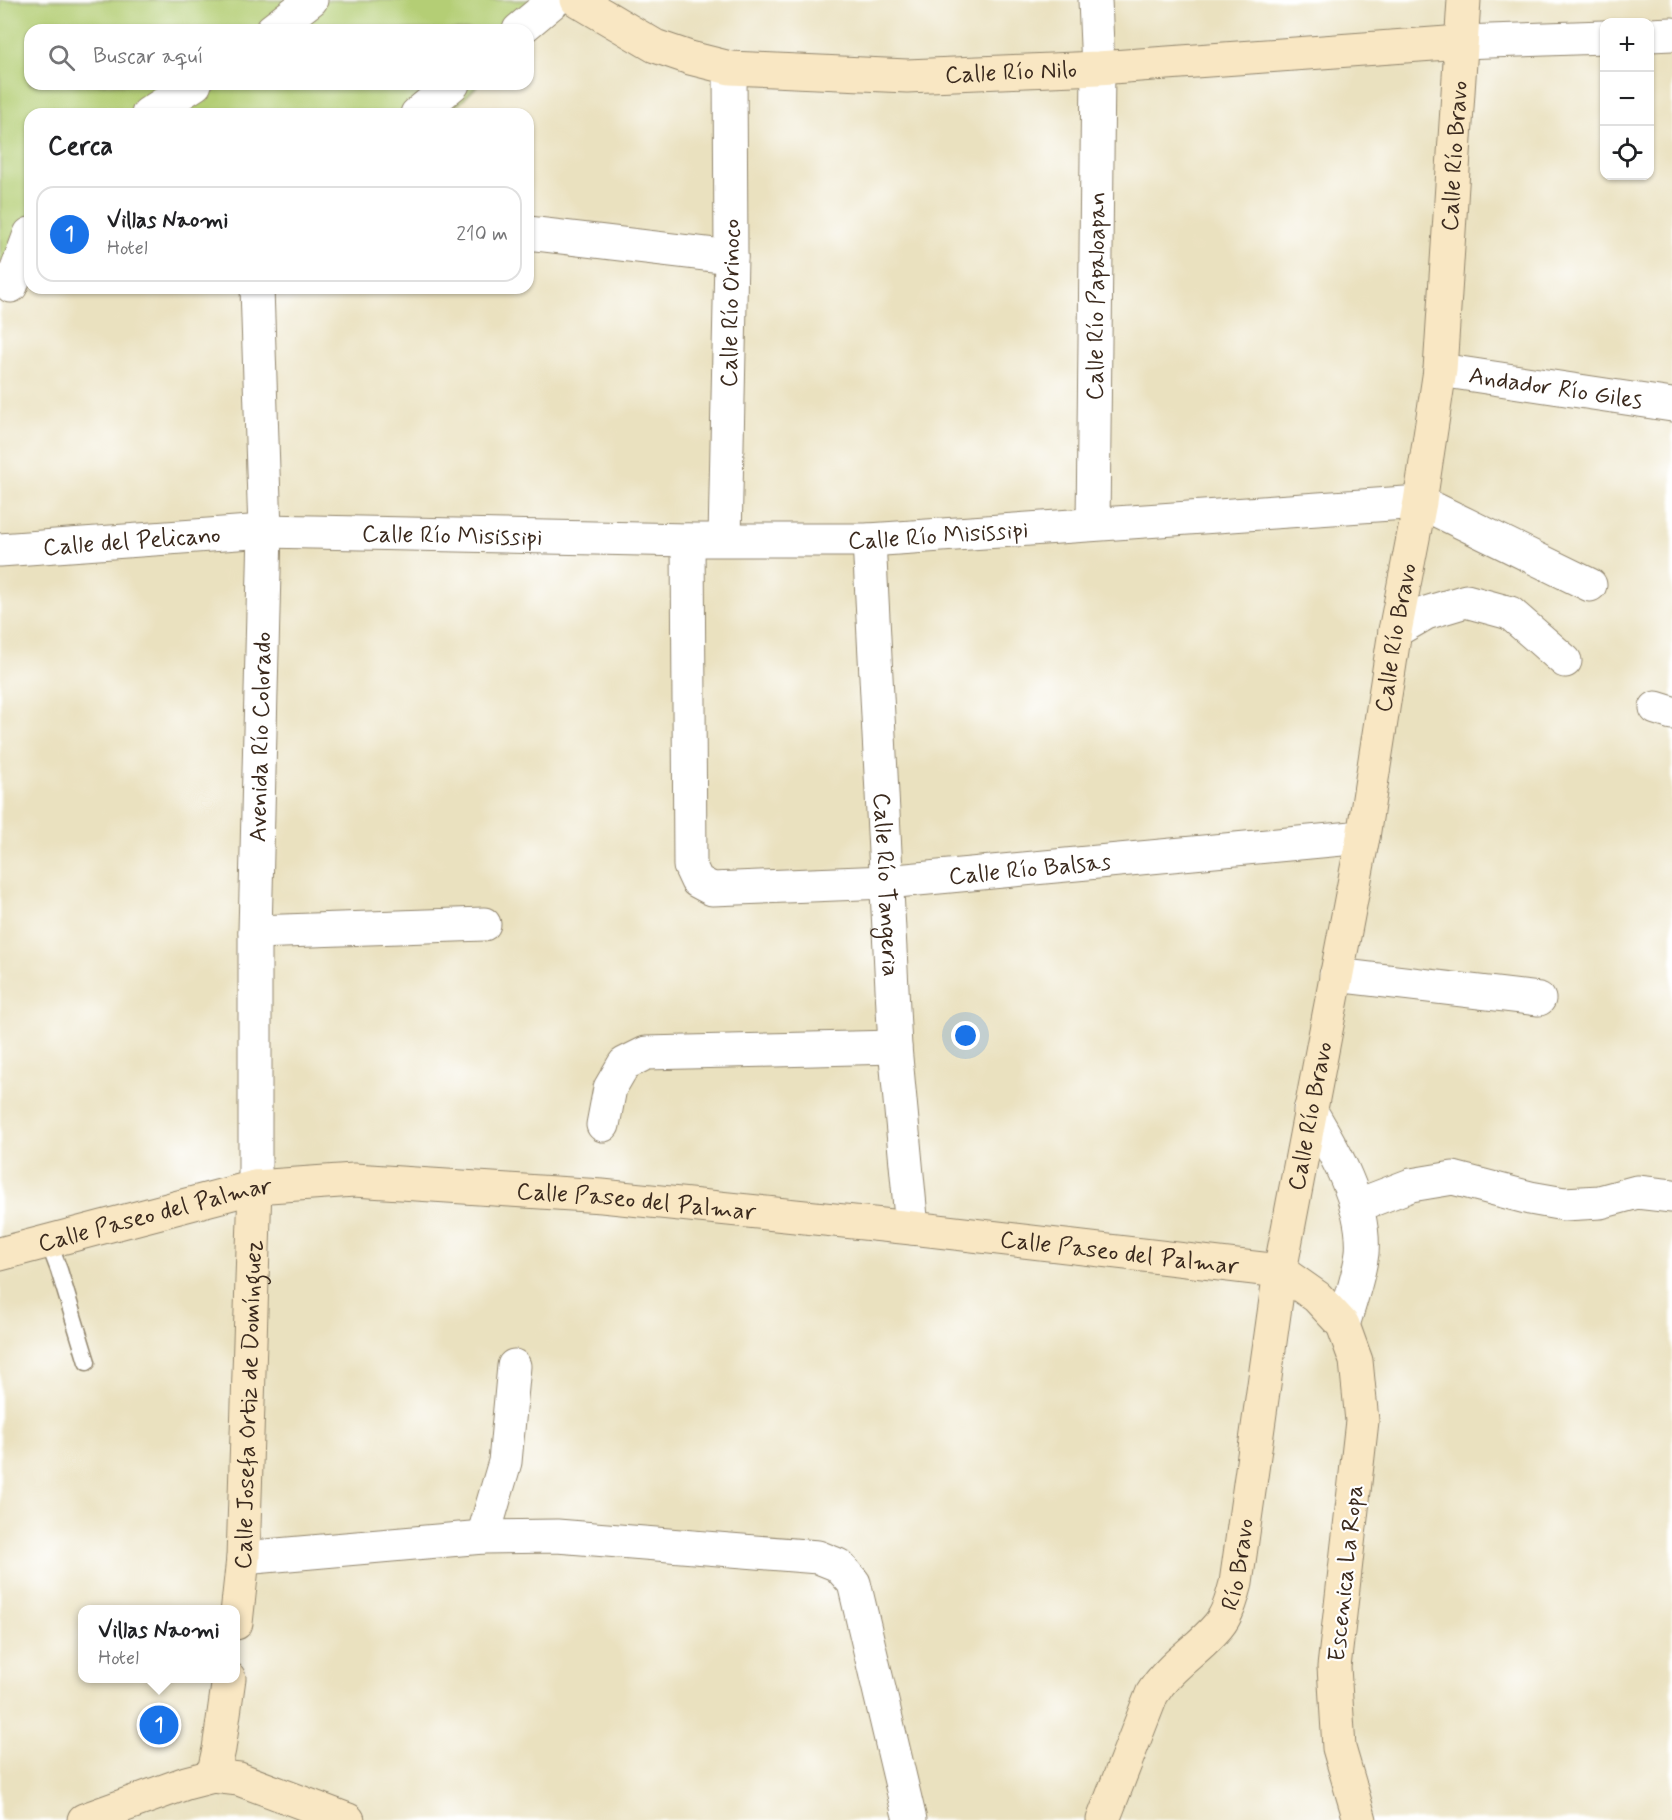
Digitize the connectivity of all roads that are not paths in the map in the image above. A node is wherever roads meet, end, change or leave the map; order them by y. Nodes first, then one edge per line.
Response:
1 (311, 0) edge
2 (555, 0) edge
3 (577, 0) edge
4 (1095, 0) edge
5 (1464, 0) edge
6 (280, 24) edge
7 (526, 24) edge
8 (1672, 34) edge
9 (1654, 35) edge
10 (1600, 37) edge
11 (1461, 42) junction
12 (730, 68) junction
13 (1098, 68) junction
14 (186, 90) edge
15 (446, 90) edge
16 (157, 108) edge
17 (424, 108) edge
18 (534, 234) edge
19 (24, 254) edge
20 (731, 257) junction
21 (14, 286) edge
22 (257, 294) edge
23 (1440, 370) junction
24 (1672, 405) edge
25 (1420, 502) junction
26 (1094, 524) junction
27 (265, 531) junction
28 (725, 539) junction
29 (688, 540) junction
30 (868, 540) junction
31 (0, 550) edge
32 (1590, 585) dead end
33 (1395, 631) junction
34 (1564, 661) dead end
35 (1363, 837) junction
36 (886, 882) junction
37 (484, 924) dead end
38 (255, 932) junction
39 (1336, 975) junction
40 (1539, 999) dead end
41 (895, 1047) junction
42 (1310, 1110) junction
43 (603, 1125) dead end
44 (255, 1187) junction
45 (1672, 1196) edge
46 (1356, 1206) junction
47 (912, 1228) junction
48 (48, 1241) junction
49 (0, 1254) edge
50 (1280, 1270) junction
51 (1343, 1325) junction
52 (87, 1362) dead end
53 (514, 1366) dead end
54 (483, 1537) junction
55 (243, 1558) junction
56 (238, 1605) edge
57 (228, 1683) edge
58 (213, 1776) junction
59 (1101, 1819) edge
60 (84, 1820) edge
61 (348, 1820) edge
62 (910, 1820) edge
63 (1360, 1820) edge

1 - 6 street
2 - 7 street
3 - 12 street, Calle Río Nilo
4 - 13 street, Calle Río Papaloapan
5 - 11 street, Calle Río Bravo
8 - 9 street
10 - 11 street
11 - 13 street, Calle Río Nilo
11 - 23 street, Calle Río Bravo
12 - 13 street, Calle Río Nilo
12 - 20 street, Calle Río Orinoco
13 - 26 street, Calle Río Papaloapan
14 - 16 street
15 - 17 street
18 - 20 street
19 - 21 street
20 - 28 street, Calle Río Orinoco
22 - 27 street, Avenida Río Colorado
23 - 24 street, Andador Río Giles
23 - 25 street, Calle Río Bravo
25 - 26 street, Calle Río Misissipi
25 - 32 street, Calle Río Misissipi
25 - 33 street, Calle Río Bravo
26 - 30 street, Calle Río Misissipi
27 - 29 street, Calle Río Misissipi
27 - 31 street, Calle del Pelicano
27 - 38 street, Avenida Río Colorado
28 - 29 street, Calle Río Misissipi
28 - 30 street, Calle Río Misissipi
29 - 36 street, Calle Río Balsas
30 - 36 street, Calle Río Tangeria
33 - 34 street
33 - 35 street, Calle Río Bravo
35 - 36 street, Calle Río Balsas
35 - 39 street, Calle Río Bravo
36 - 41 street, Calle Río Tangeria
37 - 38 street
38 - 44 street, Avenida Río Colorado
39 - 40 street
39 - 42 street, Calle Río Bravo
41 - 43 street
41 - 47 street, Calle Río Tangeria
42 - 46 street
42 - 50 street, Calle Río Bravo
44 - 47 street, Calle Paseo del Palmar
44 - 48 street, Calle Paseo del Palmar
44 - 55 street, Calle Josefa Ortiz de Domínguez
45 - 46 street
46 - 51 street
47 - 50 street, Calle Paseo del Palmar
48 - 49 street, Calle Paseo del Palmar
48 - 52 lane
50 - 51 street
50 - 59 street, Río Bravo
51 - 63 street, Escenica La Ropa
53 - 54 street
54 - 55 street
54 - 62 street
55 - 56 street, Calle Josefa Ortiz de Domínguez
57 - 58 street
58 - 60 street
58 - 61 street

